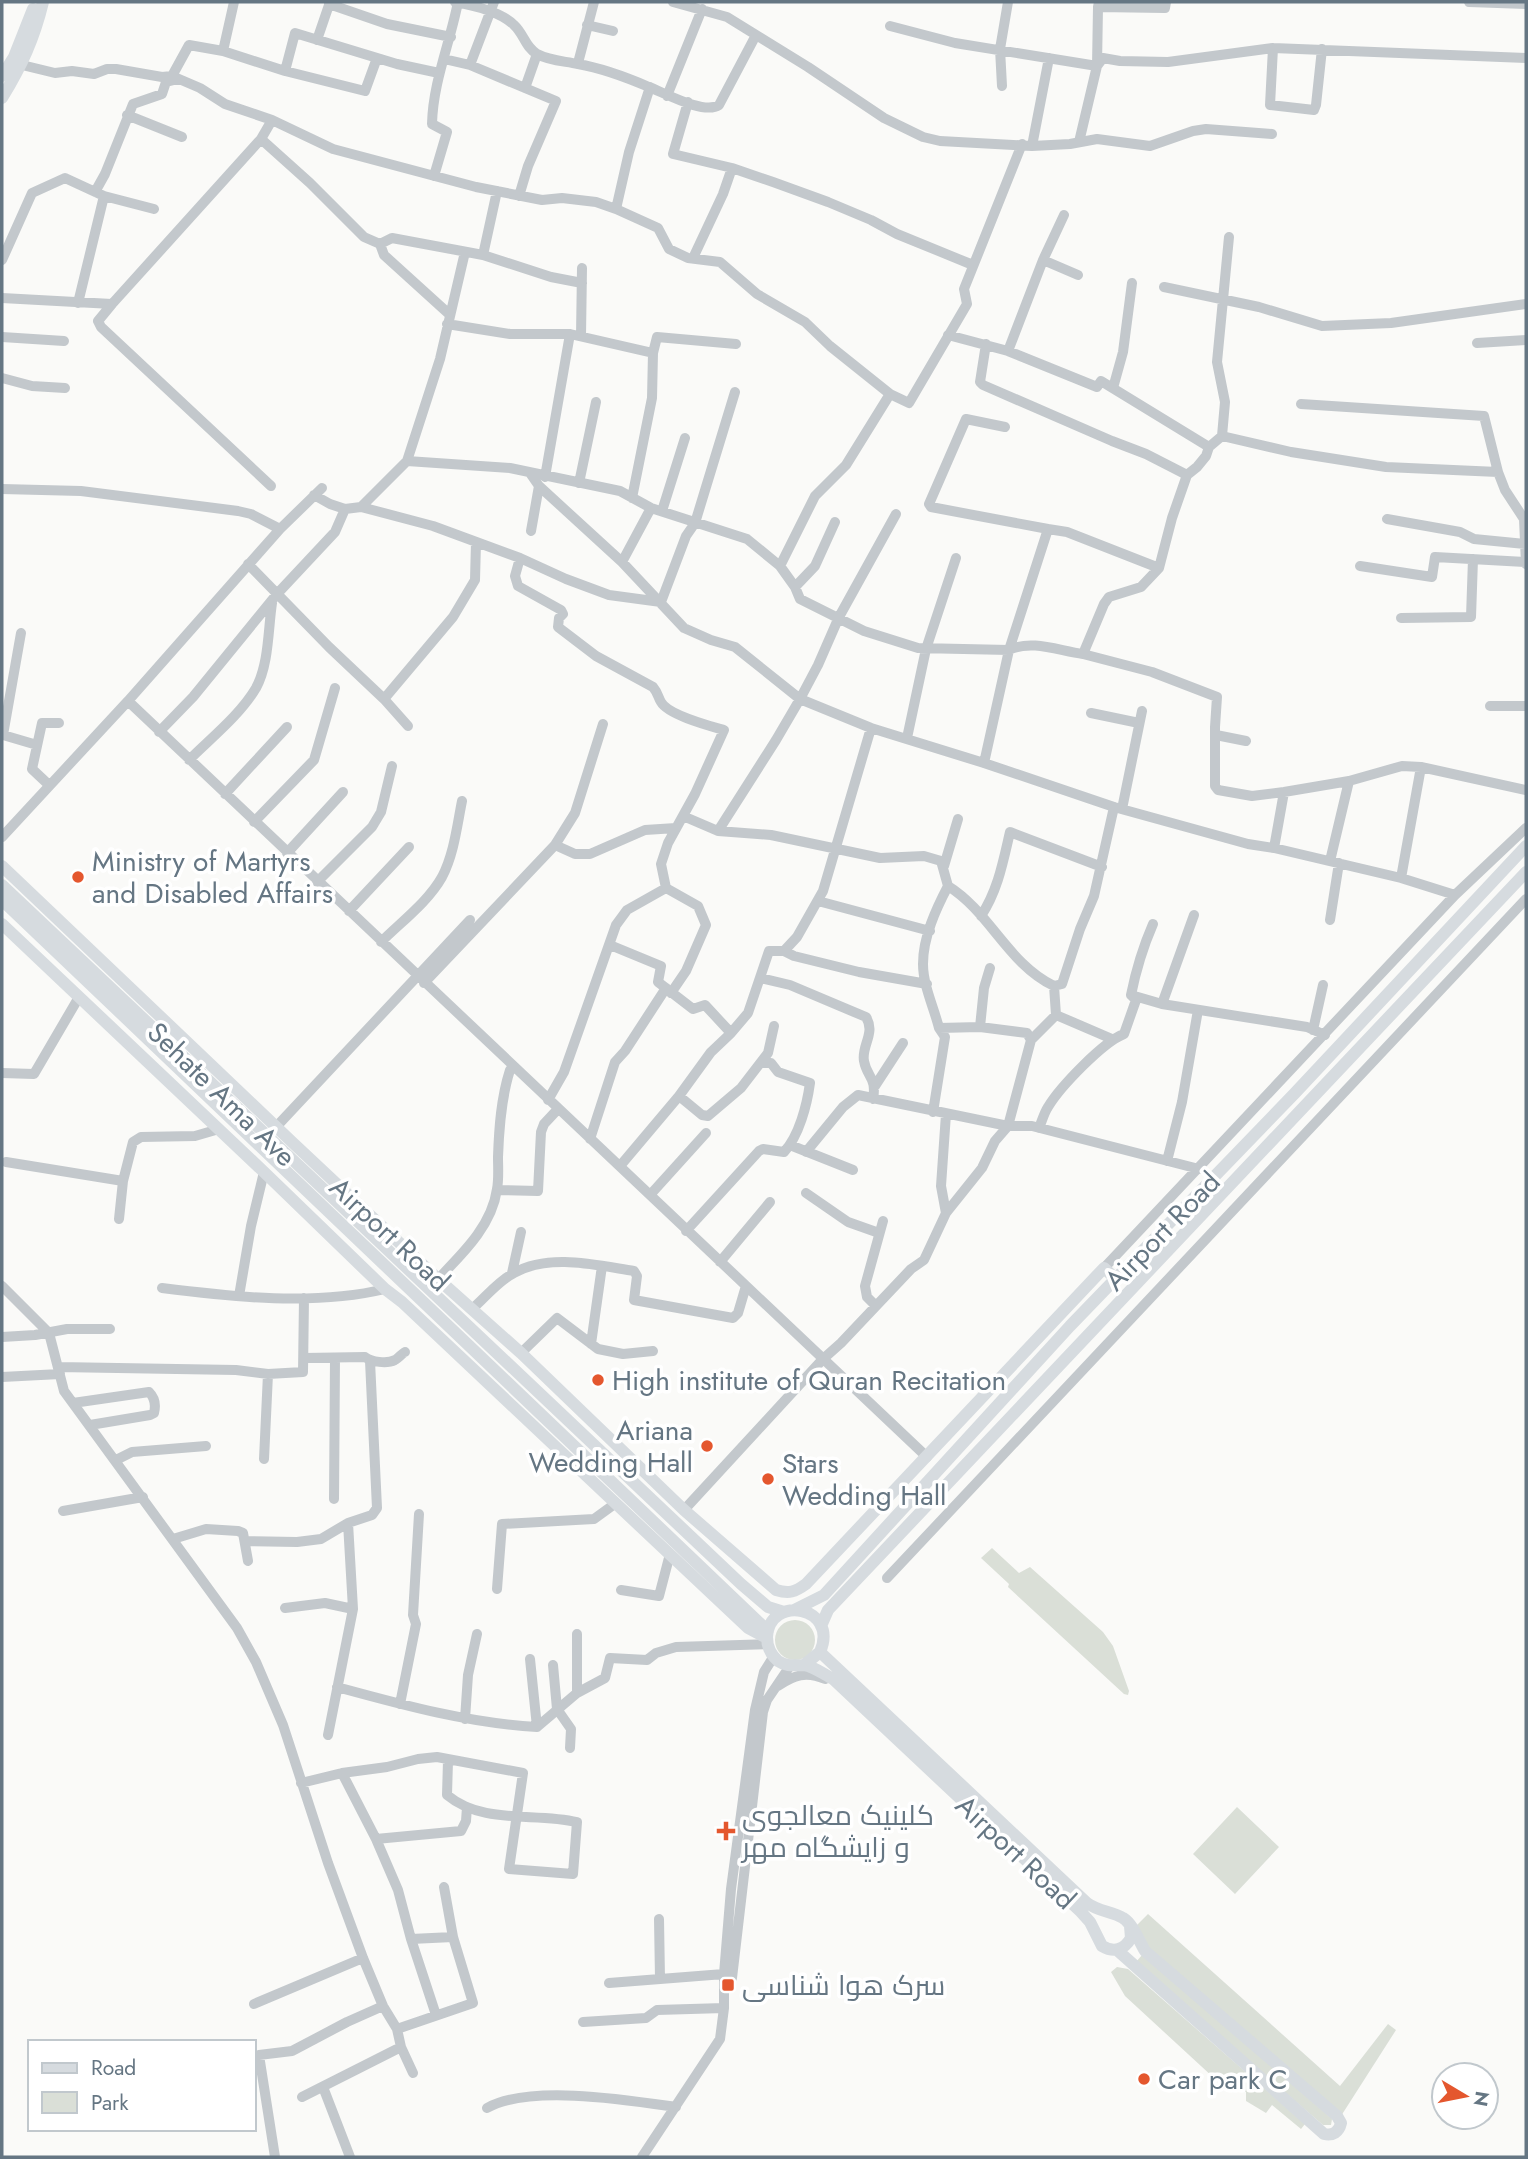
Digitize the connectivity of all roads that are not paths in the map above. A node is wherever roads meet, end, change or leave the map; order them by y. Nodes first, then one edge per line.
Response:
1 (35, 2) edge
2 (43, 2) edge
3 (233, 2) edge
4 (457, 2) edge
5 (594, 2) edge
6 (673, 2) edge
7 (1008, 2) edge
8 (1167, 2) edge
9 (1469, 2) edge
10 (330, 3) edge
11 (1099, 4) edge
12 (1526, 4) edge
13 (491, 7) edge
14 (702, 9) junction
15 (587, 25) junction
16 (890, 26) dead end
17 (613, 31) dead end
18 (756, 35) junction
19 (451, 37) junction
20 (317, 40) junction
21 (1273, 48) junction
22 (1000, 49) junction
23 (1322, 49) junction
24 (223, 51) junction
25 (537, 54) junction
26 (377, 58) junction
27 (1049, 58) junction
28 (1526, 58) edge
29 (443, 59) junction
30 (578, 63) junction
31 (22, 65) junction
32 (470, 65) junction
33 (1097, 66) junction
34 (285, 71) junction
35 (439, 73) junction
36 (2, 76) edge
37 (175, 77) junction
38 (1002, 86) dead end
39 (650, 87) junction
40 (525, 88) junction
41 (667, 96) junction
42 (2, 97) edge
43 (688, 102) junction
44 (127, 115) junction
45 (272, 120) junction
46 (1272, 134) dead end
47 (182, 137) dead end
48 (261, 139) junction
49 (1079, 142) junction
50 (1027, 145) junction
51 (732, 168) junction
52 (434, 176) junction
53 (498, 191) junction
54 (99, 194) junction
55 (519, 196) junction
56 (154, 209) dead end
57 (616, 209) junction
58 (1065, 215) dead end
59 (1229, 237) dead end
60 (380, 244) junction
61 (466, 252) junction
62 (483, 256) junction
63 (693, 258) junction
64 (2, 260) edge
65 (1043, 260) junction
66 (973, 265) junction
67 (582, 268) dead end
68 (1078, 275) dead end
69 (582, 283) junction
70 (1132, 283) dead end
71 (1164, 287) dead end
72 (2, 298) edge
73 (1225, 299) junction
74 (78, 303) junction
75 (112, 304) junction
76 (1526, 304) edge
77 (448, 319) junction
78 (576, 335) junction
79 (948, 335) junction
80 (2, 337) edge
81 (1526, 340) edge
82 (64, 341) dead end
83 (1477, 343) dead end
84 (736, 344) dead end
85 (986, 344) junction
86 (1009, 351) junction
87 (653, 353) junction
88 (2, 378) edge
89 (65, 388) dead end
90 (1113, 388) junction
91 (735, 392) dead end
92 (890, 394) junction
93 (596, 402) dead end
94 (1301, 404) dead end
95 (1005, 427) dead end
96 (1222, 436) junction
97 (685, 438) dead end
98 (1209, 447) junction
99 (407, 461) junction
100 (1498, 472) junction
101 (1187, 475) junction
102 (542, 482) junction
103 (579, 483) junction
104 (271, 486) dead end
105 (2, 489) edge
106 (632, 498) junction
107 (361, 507) junction
108 (345, 509) junction
109 (657, 510) junction
110 (896, 514) dead end
111 (1525, 518) edge
112 (1387, 519) dead end
113 (835, 522) dead end
114 (695, 523) junction
115 (280, 528) junction
116 (1048, 529) junction
117 (531, 531) dead end
118 (476, 542) junction
119 (1525, 544) edge
120 (520, 558) junction
121 (956, 558) dead end
122 (1473, 559) junction
123 (622, 562) junction
124 (1526, 563) edge
125 (248, 564) junction
126 (780, 566) junction
127 (1360, 566) dead end
128 (1159, 568) junction
129 (795, 587) junction
130 (275, 597) junction
131 (661, 602) junction
132 (839, 617) junction
133 (1401, 618) dead end
134 (21, 633) dead end
135 (926, 649) junction
136 (1009, 650) junction
137 (1083, 654) junction
138 (8, 675) edge
139 (335, 688) dead end
140 (384, 699) junction
141 (800, 699) junction
142 (128, 701) junction
143 (1490, 706) dead end
144 (1526, 706) edge
145 (1091, 713) dead end
146 (58, 723) dead end
147 (603, 724) dead end
148 (408, 726) dead end
149 (287, 727) dead end
150 (871, 728) junction
151 (159, 732) junction
152 (1216, 735) junction
153 (907, 738) junction
154 (1246, 741) dead end
155 (37, 745) junction
156 (189, 760) junction
157 (984, 763) junction
158 (392, 766) dead end
159 (1421, 767) junction
160 (1349, 781) junction
161 (49, 785) junction
162 (1526, 790) edge
163 (343, 792) dead end
164 (1284, 792) junction
165 (225, 794) junction
166 (462, 801) dead end
167 (1118, 808) junction
168 (683, 816) junction
169 (958, 818) dead end
170 (254, 822) junction
171 (676, 828) junction
172 (1526, 828) edge
173 (718, 831) junction
174 (2, 836) edge
175 (555, 845) junction
176 (1526, 846) edge
177 (409, 847) dead end
178 (1274, 848) junction
179 (836, 850) junction
180 (287, 853) junction
181 (1334, 862) junction
182 (2, 866) edge
183 (944, 866) junction
184 (1102, 867) junction
185 (1526, 872) edge
186 (1401, 878) junction
187 (317, 881) junction
188 (2, 885) edge
189 (948, 886) junction
190 (666, 888) junction
191 (1455, 895) junction
192 (1526, 898) edge
193 (2, 900) edge
194 (818, 901) junction
195 (349, 911) junction
196 (1194, 915) dead end
197 (981, 916) junction
198 (470, 920) dead end
199 (1330, 920) dead end
200 (1153, 923) dead end
201 (2, 924) edge
202 (930, 930) junction
203 (381, 942) junction
204 (610, 945) junction
205 (784, 951) junction
206 (989, 968) dead end
207 (760, 978) junction
208 (421, 979) junction
209 (927, 984) junction
210 (1323, 985) dead end
211 (1054, 986) junction
212 (668, 990) junction
213 (1131, 995) junction
214 (79, 998) junction
215 (1162, 1004) junction
216 (1198, 1010) junction
217 (1056, 1015) junction
218 (774, 1026) dead end
219 (980, 1027) junction
220 (939, 1028) junction
221 (1313, 1030) junction
222 (732, 1033) junction
223 (1325, 1035) junction
224 (1112, 1038) junction
225 (1031, 1040) junction
226 (904, 1043) dead end
227 (761, 1063) junction
228 (515, 1068) junction
229 (2, 1073) edge
230 (875, 1086) junction
231 (679, 1096) junction
232 (873, 1098) junction
233 (548, 1100) junction
234 (558, 1109) junction
235 (933, 1112) junction
236 (946, 1114) junction
237 (1008, 1126) junction
238 (276, 1127) junction
239 (1039, 1128) junction
240 (219, 1129) junction
241 (706, 1133) dead end
242 (590, 1139) junction
243 (790, 1146) junction
244 (806, 1152) junction
245 (1167, 1161) junction
246 (6, 1162) dead end
247 (620, 1166) junction
248 (1199, 1169) junction
249 (853, 1170) dead end
250 (264, 1172) junction
251 (123, 1181) junction
252 (497, 1190) junction
253 (806, 1193) dead end
254 (650, 1195) junction
255 (770, 1202) dead end
256 (946, 1213) junction
257 (119, 1219) dead end
258 (883, 1221) dead end
259 (686, 1231) junction
260 (521, 1232) dead end
261 (879, 1233) junction
262 (720, 1262) junction
263 (602, 1266) junction
264 (1104, 1268) junction
265 (512, 1273) junction
266 (438, 1279) junction
267 (1116, 1279) junction
268 (2, 1286) edge
269 (746, 1286) junction
270 (162, 1288) dead end
271 (385, 1289) junction
272 (239, 1296) junction
273 (304, 1298) junction
274 (875, 1305) junction
275 (472, 1309) junction
276 (110, 1329) dead end
277 (49, 1333) junction
278 (2, 1337) edge
279 (591, 1345) junction
280 (653, 1351) dead end
281 (405, 1352) dead end
282 (521, 1353) junction
283 (304, 1357) junction
284 (335, 1358) junction
285 (823, 1359) junction
286 (370, 1361) junction
287 (59, 1371) junction
288 (268, 1374) junction
289 (2, 1377) edge
290 (73, 1403) junction
291 (90, 1425) junction
292 (206, 1446) dead end
293 (928, 1457) junction
294 (264, 1459) dead end
295 (116, 1460) junction
296 (143, 1497) junction
297 (334, 1499) dead end
298 (616, 1503) junction
299 (684, 1510) junction
300 (63, 1511) dead end
301 (419, 1514) dead end
302 (348, 1523) junction
303 (173, 1539) junction
304 (246, 1541) junction
305 (838, 1552) junction
306 (670, 1554) junction
307 (248, 1561) dead end
308 (851, 1564) junction
309 (887, 1578) dead end
310 (497, 1588) dead end
311 (621, 1590) dead end
312 (285, 1608) dead end
313 (353, 1609) junction
314 (789, 1611) junction
315 (821, 1626) junction
316 (477, 1634) dead end
317 (577, 1634) dead end
318 (769, 1642) junction
319 (820, 1652) junction
320 (530, 1659) dead end
321 (553, 1665) dead end
322 (804, 1665) junction
323 (790, 1666) junction
324 (337, 1687) junction
325 (773, 1689) junction
326 (577, 1693) junction
327 (400, 1704) junction
328 (861, 1706) junction
329 (556, 1709) junction
330 (465, 1719) junction
331 (537, 1727) junction
332 (328, 1735) dead end
333 (570, 1748) dead end
334 (448, 1760) junction
335 (342, 1773) junction
336 (301, 1783) junction
337 (467, 1807) junction
338 (517, 1815) junction
339 (376, 1839) junction
340 (444, 1887) dead end
341 (1115, 1915) junction
342 (659, 1919) dead end
343 (1130, 1925) junction
344 (1096, 1935) junction
345 (453, 1937) junction
346 (411, 1939) junction
347 (1117, 1950) junction
348 (363, 1958) junction
349 (724, 1974) junction
350 (660, 1979) junction
351 (609, 1983) dead end
352 (725, 1988) junction
353 (254, 2004) dead end
354 (383, 2006) junction
355 (724, 2008) junction
356 (436, 2015) junction
357 (583, 2022) dead end
358 (397, 2029) junction
359 (401, 2048) junction
360 (413, 2073) dead end
361 (323, 2087) junction
362 (302, 2097) dead end
363 (676, 2107) junction
364 (487, 2108) dead end
365 (275, 2157) edge
366 (350, 2157) edge
367 (642, 2157) edge

1 - 36 main road
2 - 31 main road
3 - 24 street
4 - 13 street
4 - 19 street
5 - 15 street
6 - 14 street
7 - 22 street
8 - 11 street
9 - 12 street
10 - 19 street
10 - 20 street
11 - 33 street
13 - 25 street
13 - 32 street
14 - 18 street
14 - 41 street
15 - 17 street
15 - 30 street
16 - 22 street
18 - 43 street
18 - 50 street
19 - 29 street
20 - 26 street
20 - 34 street
21 - 23 street
21 - 23 street
21 - 33 street
22 - 27 street
22 - 38 street
23 - 28 street
24 - 34 street
24 - 37 street
25 - 30 street
25 - 40 street
26 - 34 street
26 - 35 street
27 - 33 street
27 - 50 street
29 - 32 street
29 - 35 street
30 - 39 street
31 - 37 street
31 - 42 main road
32 - 40 street
33 - 49 street
35 - 52 street
37 - 44 street
37 - 45 street
39 - 41 street
39 - 57 street
40 - 55 street
41 - 43 street
43 - 51 street
44 - 47 street
44 - 54 street
45 - 48 street
45 - 52 street
46 - 49 street
48 - 60 street
48 - 75 street
49 - 50 street
50 - 66 street
51 - 63 street
51 - 66 street
52 - 53 street
53 - 55 street
53 - 62 street
54 - 56 street
54 - 64 street
54 - 74 street
55 - 57 street
57 - 63 street
58 - 65 street
59 - 73 street
60 - 61 street
60 - 77 street
61 - 62 street
61 - 77 street
62 - 69 street
63 - 92 street
65 - 68 street
65 - 86 street
66 - 79 street
67 - 69 street
69 - 78 street
70 - 90 street
71 - 73 street
72 - 74 street
73 - 76 street
73 - 96 street
74 - 75 street
75 - 104 street
77 - 78 street
77 - 99 street
78 - 87 street
78 - 102 street
79 - 85 street
79 - 92 street
80 - 82 street
81 - 83 street
84 - 87 street
85 - 86 street
85 - 101 street
86 - 90 street
87 - 106 street
88 - 89 street
90 - 98 street
91 - 114 street
92 - 126 street
93 - 103 street
94 - 100 street
95 - 116 street
96 - 98 street
96 - 100 street
97 - 109 street
98 - 101 street
99 - 102 street
99 - 107 street
100 - 111 street
101 - 128 street
102 - 103 street
102 - 117 street
102 - 123 street
103 - 106 street
105 - 115 street
106 - 109 street
107 - 108 street
107 - 118 street
108 - 115 street
108 - 130 street
109 - 114 street
109 - 123 street
110 - 132 street
111 - 119 street
112 - 119 street
113 - 129 street
114 - 126 street
114 - 131 street
115 - 125 street
116 - 128 street
116 - 136 street
118 - 120 street
118 - 140 street
119 - 124 street
120 - 131 street
120 - 168 street
121 - 135 street
122 - 124 street
122 - 127 street
122 - 133 street
123 - 131 street
125 - 130 street
125 - 142 street
126 - 129 street
128 - 137 street
129 - 132 street
130 - 140 street
130 - 151 street
130 - 156 street
131 - 141 street
132 - 135 street
132 - 141 street
134 - 138 street
135 - 136 street
135 - 153 street
136 - 137 street
136 - 157 street
137 - 152 street
138 - 155 street
139 - 170 street
140 - 148 street
141 - 150 street
141 - 173 street
142 - 151 street
142 - 161 street
143 - 144 street
145 - 167 street
146 - 155 street
147 - 175 street
149 - 165 street
150 - 153 street
150 - 179 street
151 - 156 street
152 - 154 street
152 - 164 street
153 - 157 street
155 - 161 street
156 - 165 street
157 - 167 street
158 - 187 street
159 - 160 street
159 - 162 street
159 - 186 street
160 - 164 street
160 - 181 street
161 - 174 street
163 - 180 street
164 - 178 street
165 - 170 street
166 - 203 street
167 - 178 street
167 - 184 street
168 - 171 street
168 - 173 street
169 - 183 street
170 - 180 street
171 - 175 street
171 - 190 street
172 - 191 street
173 - 179 street
175 - 208 street
176 - 267 main road, Airport Road
177 - 195 street
178 - 181 street
179 - 183 street
179 - 194 street
180 - 187 street
181 - 186 street
181 - 199 street
182 - 238 main road, Airport Road
183 - 189 street
184 - 197 street
184 - 211 street
185 - 315 main road, Airport Road
186 - 191 street
187 - 195 street
188 - 314 main road, Sehate Ama Ave
189 - 197 street
189 - 202 street
190 - 204 street
190 - 212 street
191 - 223 street
192 - 309 street
193 - 318 main road, Airport Road
194 - 202 street
194 - 205 street
195 - 203 street
196 - 215 street
197 - 211 street
198 - 208 street
200 - 213 street
201 - 214 main road, Airport Road
202 - 209 street
203 - 208 street
204 - 212 street
204 - 233 street
205 - 207 street
205 - 209 street
206 - 219 street
207 - 222 street
207 - 230 street
208 - 228 street
208 - 238 street
209 - 220 street
210 - 221 street
211 - 217 street
212 - 222 street
212 - 242 street
213 - 215 street
213 - 224 street
214 - 229 street
214 - 240 main road, Airport Road
215 - 216 street
216 - 221 street
216 - 245 street
217 - 224 street
217 - 225 street
218 - 227 street
219 - 220 street
219 - 225 street
220 - 235 street
221 - 223 street
222 - 231 street
223 - 248 street
224 - 239 street
225 - 237 street
226 - 230 street
227 - 231 street
227 - 243 street
228 - 233 street
228 - 252 street
230 - 232 street
231 - 247 street
232 - 235 street
232 - 244 street
233 - 234 street
234 - 242 street
234 - 252 street
235 - 236 street
236 - 237 street
236 - 256 street
237 - 239 street
237 - 256 street
238 - 266 main road, Airport Road
239 - 245 street
240 - 250 main road, Airport Road
240 - 251 street
241 - 254 street
242 - 247 street
243 - 244 street
243 - 259 street
244 - 249 street
245 - 248 street
246 - 251 street
247 - 254 street
248 - 264 street
250 - 271 main road, Airport Road
250 - 272 street
251 - 257 street
252 - 266 street
253 - 261 street
254 - 259 street
255 - 262 street
256 - 274 street
258 - 261 street
259 - 262 street
260 - 265 street
261 - 274 street
262 - 269 street
263 - 265 street
263 - 269 street
263 - 279 street
264 - 267 main road
264 - 293 main road
265 - 275 street
266 - 275 main road, Airport Road
267 - 308 main road, Airport Road
268 - 277 street
269 - 285 street
270 - 272 street
271 - 273 street
271 - 298 main road, Airport Road
272 - 273 street
273 - 283 street
274 - 285 street
275 - 282 main road, Airport Road
276 - 277 street
277 - 278 street
277 - 287 street
279 - 280 street
279 - 282 street
281 - 286 street
282 - 299 main road, Airport Road
283 - 284 street
283 - 288 street
284 - 286 street
284 - 297 street
285 - 293 street
285 - 299 street
286 - 302 street
287 - 288 street
287 - 289 street
287 - 290 street
288 - 294 street
290 - 291 street
290 - 291 street
291 - 295 street
292 - 295 street
293 - 305 main road
295 - 296 street
296 - 300 street
296 - 303 street
298 - 306 main road, Airport Road
298 - 310 street
299 - 305 main road, Airport Road
301 - 327 street
302 - 304 street
302 - 313 street
303 - 304 street
303 - 336 street
304 - 307 street
305 - 308 main road
306 - 311 street
306 - 318 main road, Airport Road
308 - 314 main road, Airport Road
312 - 313 street
313 - 324 street
314 - 315 main road
314 - 318 main road
315 - 319 main road
316 - 330 street
317 - 326 street
318 - 323 main road
318 - 326 street
318 - 349 street
319 - 322 main road
319 - 341 main road
320 - 331 street
321 - 329 street
322 - 323 main road
322 - 328 main road, Airport Road
323 - 325 street
324 - 327 street
324 - 332 street
325 - 328 street
325 - 352 street
326 - 329 street
327 - 330 street
328 - 344 main road, Airport Road
329 - 331 street
329 - 333 street
330 - 331 street
334 - 335 street
334 - 337 street
334 - 338 street
335 - 336 street
335 - 339 street
336 - 348 street
337 - 338 street
337 - 339 street
338 - 338 street
339 - 346 street
340 - 345 street
341 - 343 main road
341 - 344 main road
342 - 350 street
343 - 347 main road
343 - 347 main road
344 - 347 main road
345 - 346 street
345 - 356 street
346 - 356 street
348 - 353 street
348 - 354 street
349 - 350 street
349 - 352 street
350 - 351 street
352 - 355 street
354 - 358 street
354 - 365 street
355 - 357 street
355 - 363 street
356 - 358 street
358 - 359 street
359 - 360 street
359 - 361 street
361 - 362 street
361 - 366 street
363 - 364 street
363 - 367 street

